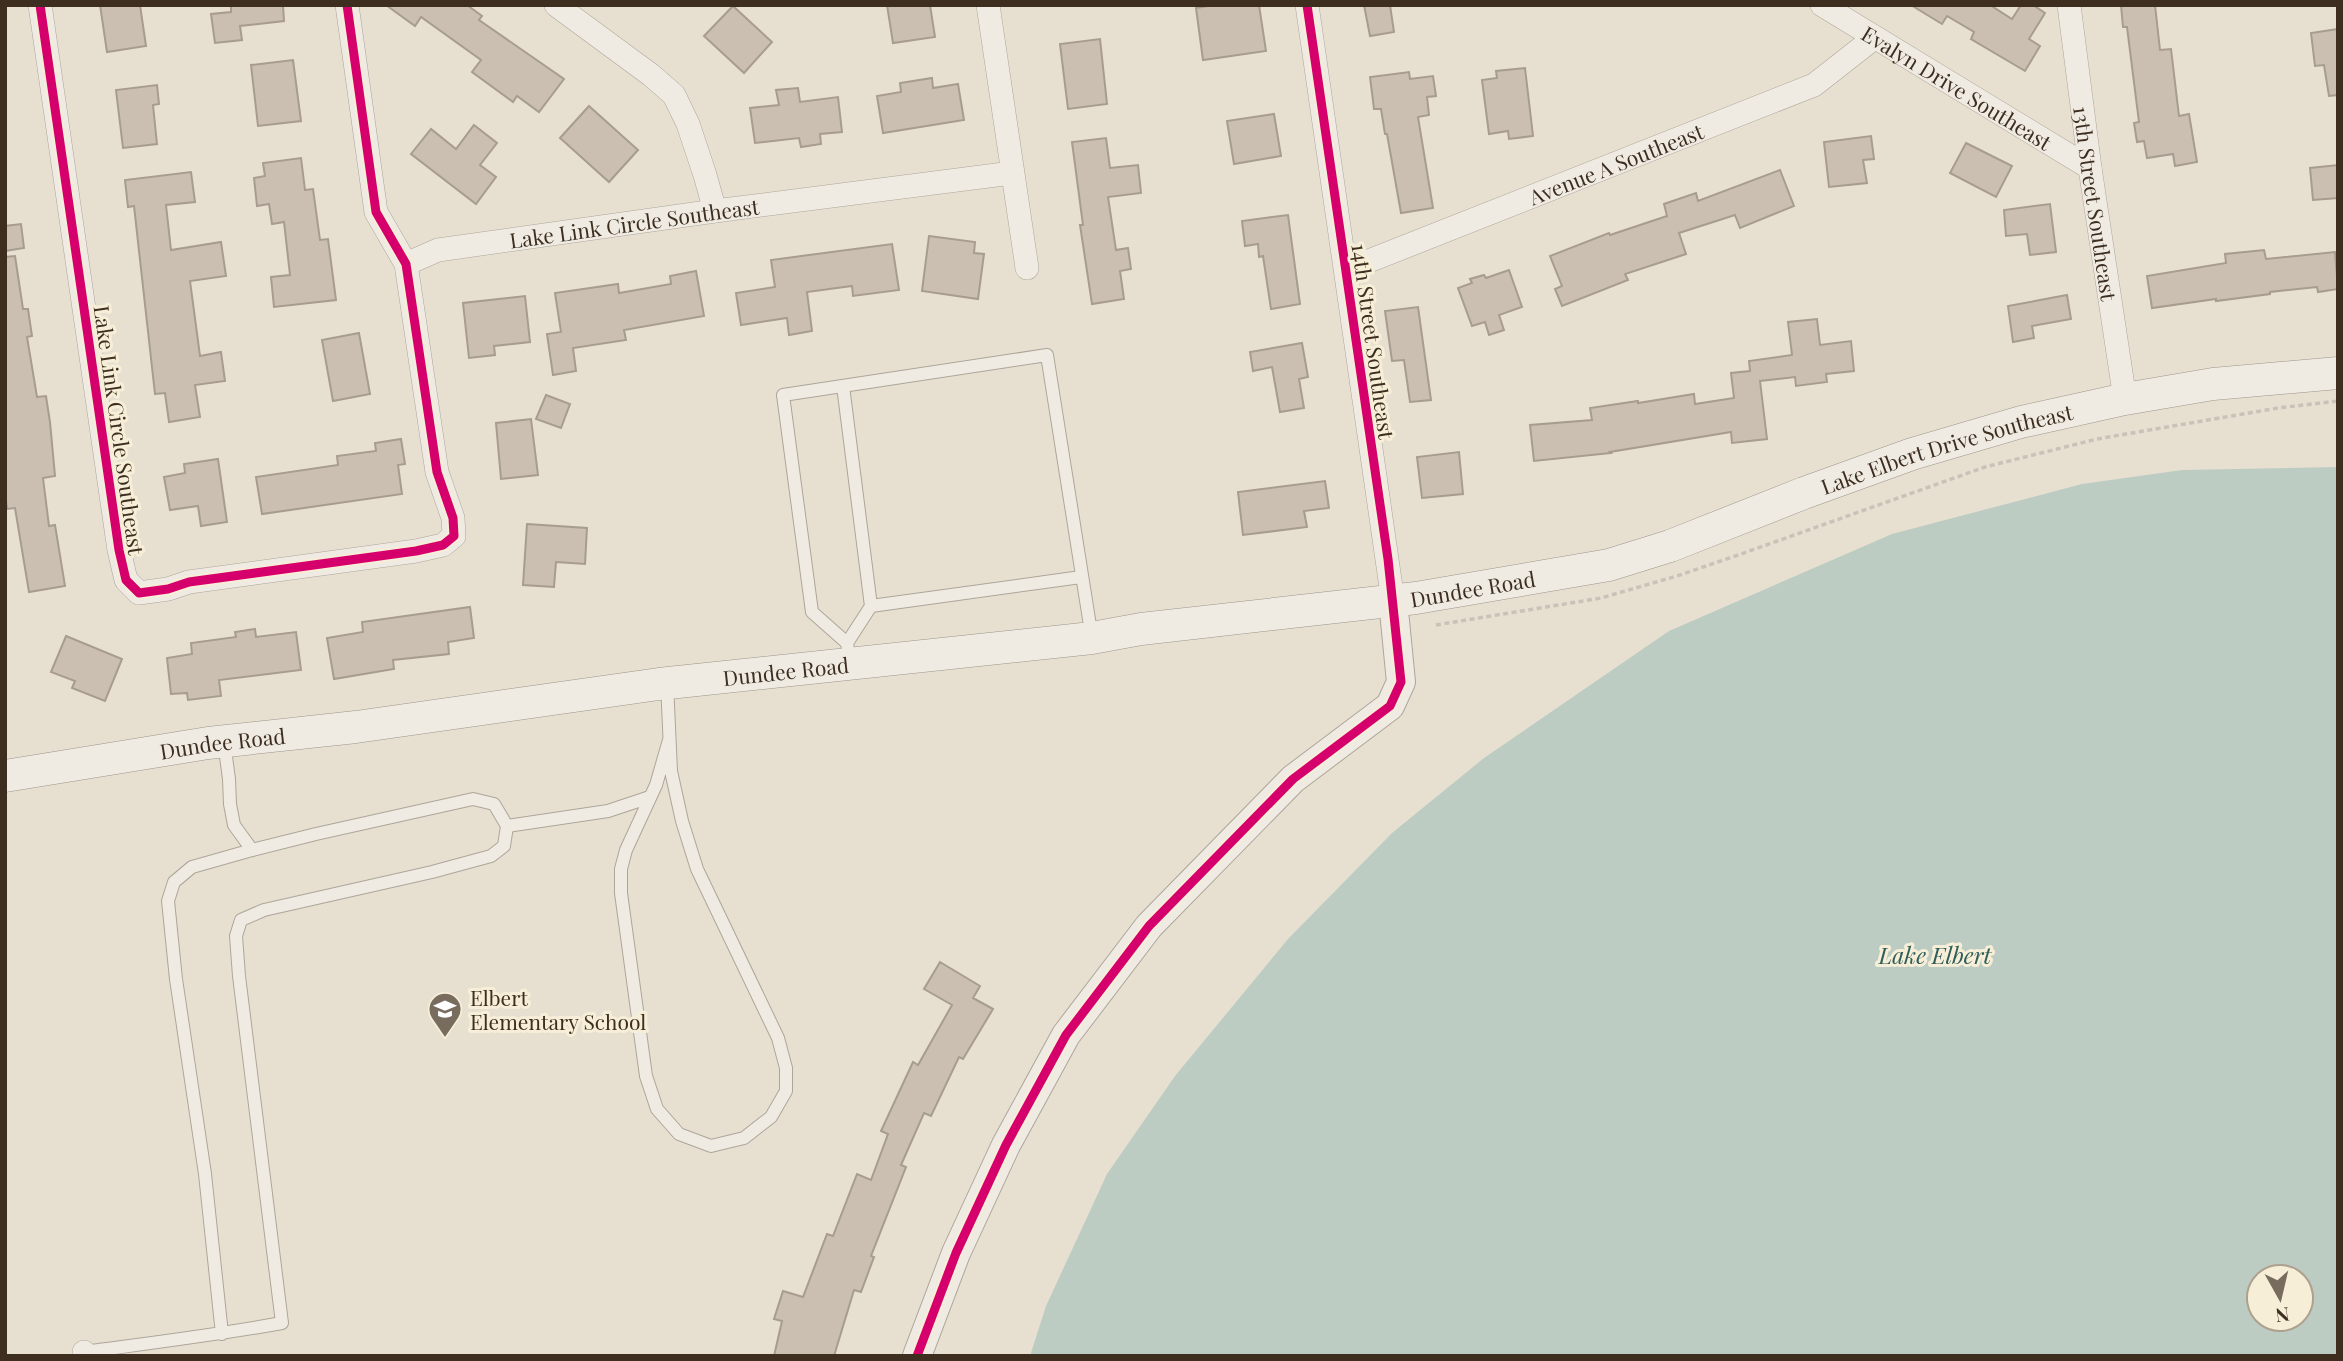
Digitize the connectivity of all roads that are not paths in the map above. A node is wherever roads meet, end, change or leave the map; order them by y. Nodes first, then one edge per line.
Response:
1 (40, 5) edge
2 (347, 5) edge
3 (556, 5) edge
4 (988, 5) edge
5 (1307, 5) edge
6 (1822, 5) edge
7 (2069, 5) edge
8 (1874, 38) junction
9 (2090, 168) junction
10 (1012, 173) junction
11 (715, 211) junction
12 (406, 264) junction
13 (1027, 268) dead end
14 (1346, 270) junction
15 (2338, 373) edge
16 (843, 386) junction
17 (2125, 398) junction
18 (1567, 572) joint
19 (1081, 577) junction
20 (1393, 601) junction
21 (871, 606) junction
22 (1092, 638) junction
23 (849, 652) junction
24 (667, 683) junction
25 (670, 740) junction
26 (224, 741) junction
27 (5, 776) edge
28 (650, 797) junction
29 (507, 826) junction
30 (252, 850) junction
31 (222, 1334) junction
32 (84, 1354) edge
33 (917, 1356) edge

1 - 12 street, Lake Link Circle Southeast
2 - 12 street
3 - 11 street
4 - 10 street
5 - 14 street, 14th Street Southeast
6 - 8 street, Evalyn Drive Southeast
7 - 9 street, 13th Street Southeast
8 - 9 street, Evalyn Drive Southeast
8 - 14 street, Avenue A Southeast
9 - 17 street, 13th Street Southeast
10 - 11 street, Lake Link Circle Southeast
10 - 13 street
11 - 12 street, Lake Link Circle Southeast
14 - 20 street, 14th Street Southeast
15 - 17 main road, Lake Elbert Drive Southeast
16 - 19 lane
16 - 21 lane
16 - 23 lane
17 - 18 main road, Lake Elbert Drive Southeast
18 - 20 main road, Dundee Road
19 - 21 lane
19 - 22 lane
20 - 22 main road, Dundee Road
20 - 33 street, 14th Street Southeast
21 - 23 lane
22 - 23 main road, Dundee Road
23 - 24 main road, Dundee Road
24 - 25 lane
24 - 26 main road, Dundee Road
25 - 28 lane
25 - 28 lane
26 - 27 main road, Dundee Road
26 - 30 lane
28 - 29 lane
29 - 30 lane
29 - 31 lane
30 - 31 lane
31 - 32 lane

